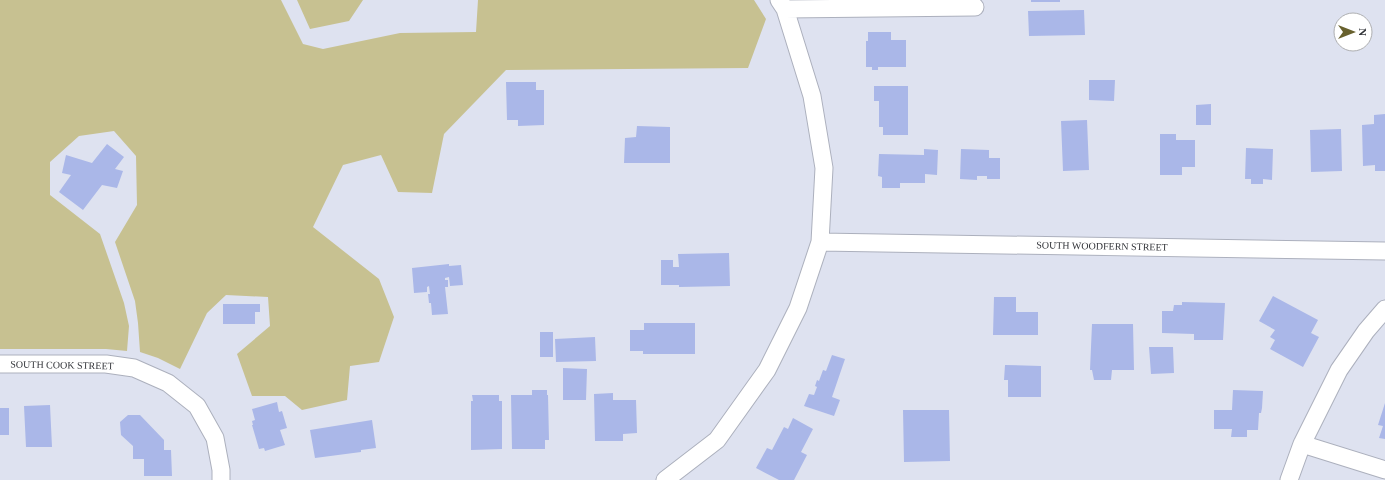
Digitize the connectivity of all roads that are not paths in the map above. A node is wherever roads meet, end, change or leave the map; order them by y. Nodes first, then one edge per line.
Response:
1 (782, 4) edge
2 (975, 7) dead end
3 (820, 242) junction
4 (1385, 251) edge
5 (1385, 309) edge
6 (0, 364) edge
7 (1302, 444) junction
8 (1385, 470) edge
9 (221, 480) edge
10 (664, 480) edge
11 (1289, 480) edge

1 - 2 street
1 - 3 street
3 - 4 street, SOUTH WOODFERN STREET
3 - 10 street
5 - 7 street
6 - 9 street, SOUTH COOK STREET
7 - 8 street
7 - 11 street

